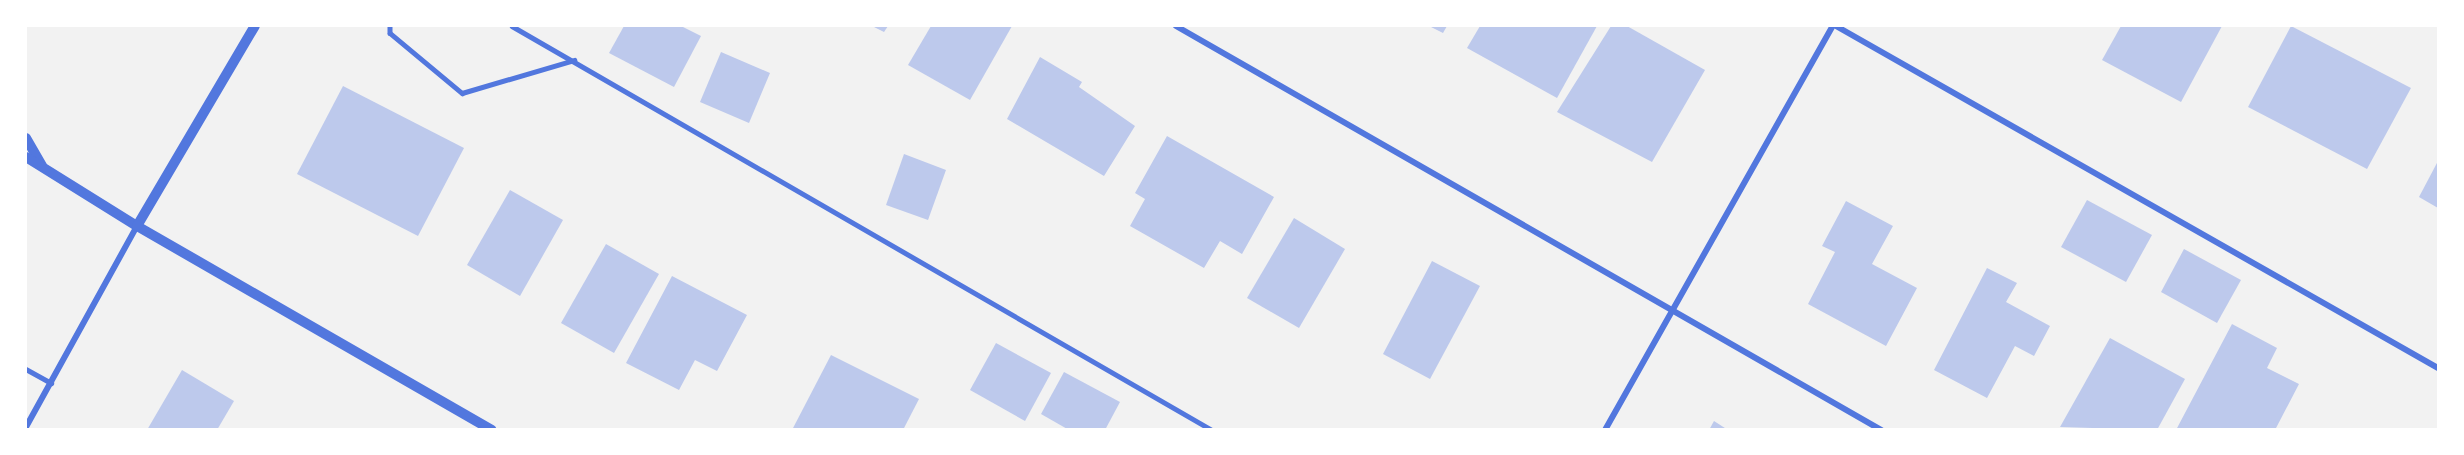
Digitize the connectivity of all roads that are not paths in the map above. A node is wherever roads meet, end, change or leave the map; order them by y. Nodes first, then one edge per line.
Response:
1 (255, 26) edge
2 (390, 26) edge
3 (512, 26) edge
4 (1176, 26) edge
5 (1835, 26) edge
6 (574, 60) junction
7 (26, 138) edge
8 (26, 157) edge
9 (42, 166) junction
10 (137, 226) junction
11 (1672, 310) junction
12 (2439, 368) edge
13 (26, 369) edge
14 (51, 383) junction
15 (26, 427) edge
16 (492, 429) edge
17 (1212, 429) edge
18 (1605, 429) edge
19 (1881, 429) edge

1 - 10 street
2 - 6 lane
3 - 6 lane
4 - 11 street
5 - 11 street
5 - 12 street
6 - 17 lane
7 - 9 street
8 - 9 street
9 - 10 street
10 - 14 street
10 - 16 street
11 - 18 street
11 - 19 street
13 - 14 lane
14 - 15 street

